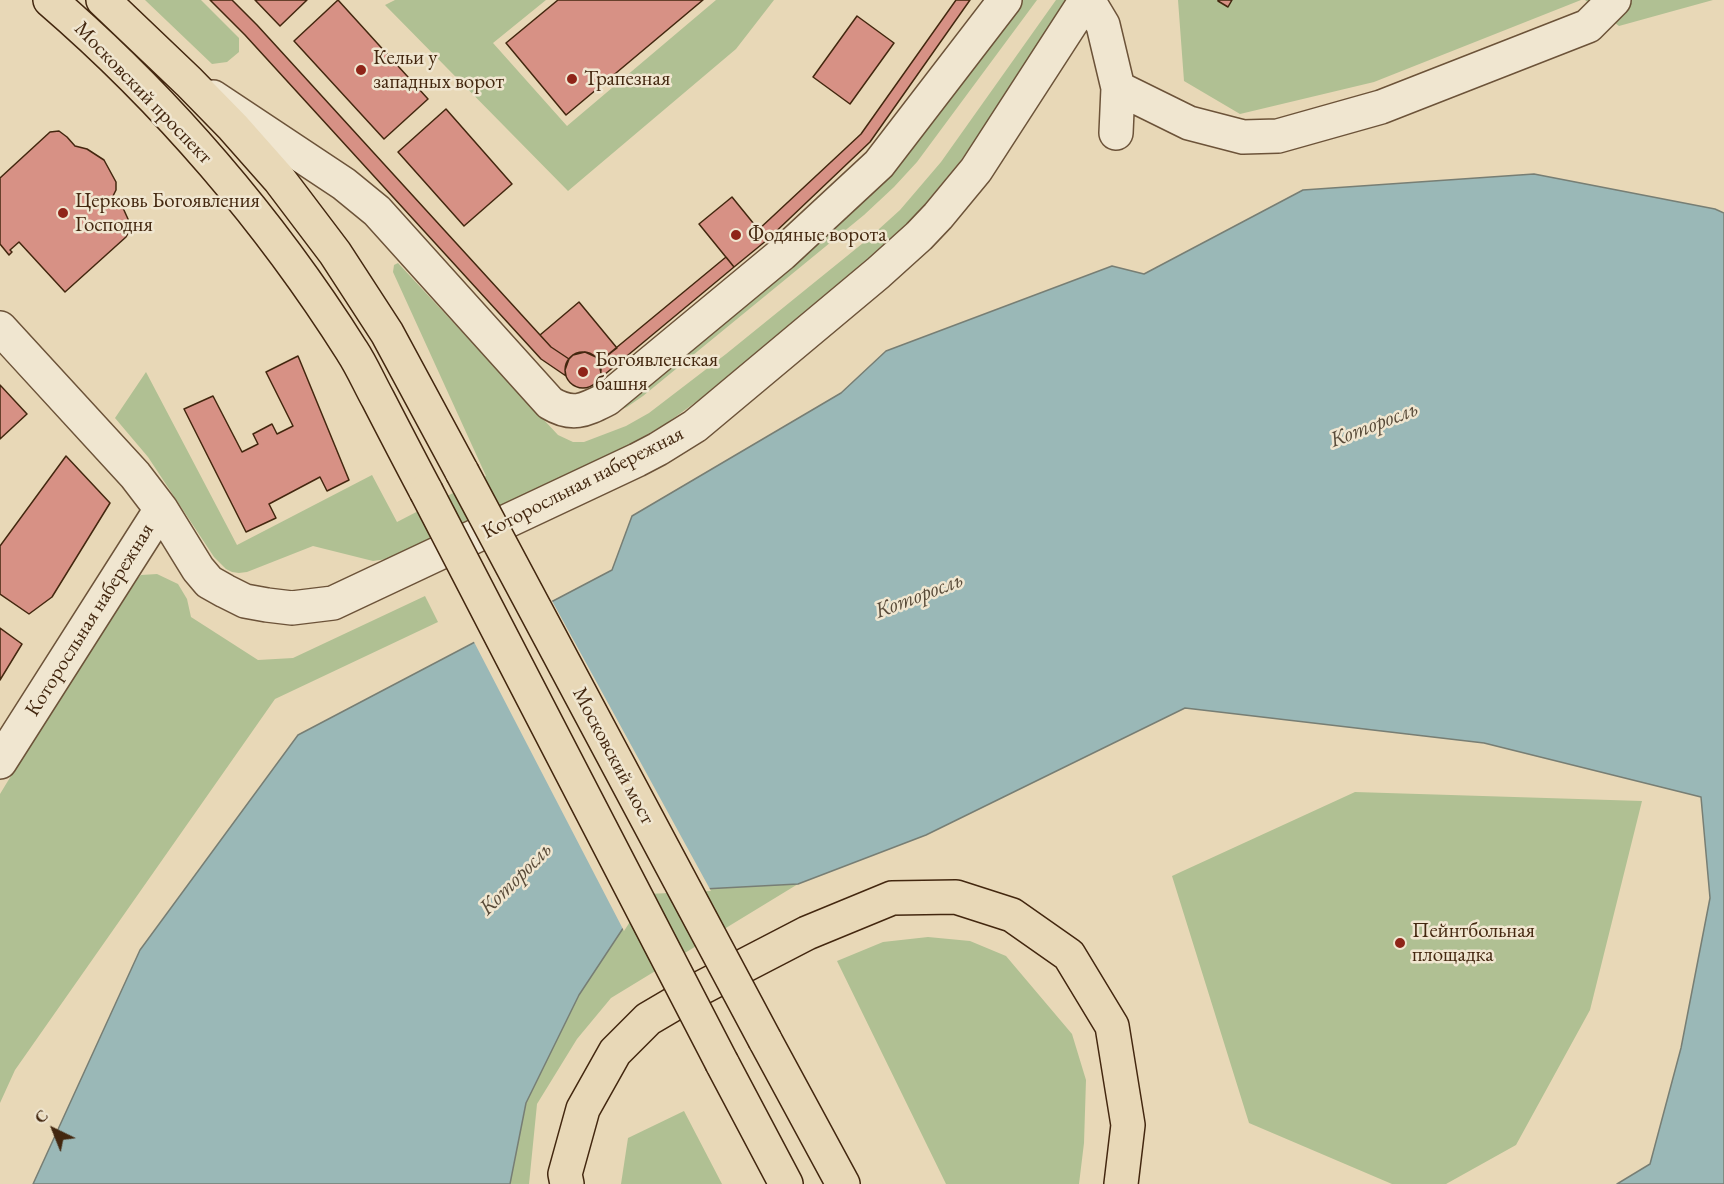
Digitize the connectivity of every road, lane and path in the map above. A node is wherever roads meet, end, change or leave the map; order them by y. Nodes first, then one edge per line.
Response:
1 (50, 0) edge
2 (103, 0) edge
3 (1005, 0) edge
4 (1087, 0) edge
5 (1614, 0) edge
6 (189, 82) junction
7 (1119, 88) junction
8 (1116, 133) dead end
9 (0, 328) edge
10 (462, 472) joint
11 (426, 491) joint
12 (161, 509) junction
13 (0, 762) edge
14 (567, 1184) edge
15 (786, 1184) edge
16 (843, 1184) edge
17 (1122, 1184) edge

1 - 11 main road, Московский проспект
2 - 6 main road, Московский проспект
3 - 6 street
4 - 7 street
4 - 12 street, Которосльная набережная
5 - 7 street
6 - 10 main road, Московский проспект
7 - 8 street
9 - 12 street, Которосльная набережная
10 - 16 main road, Московский мост, bridge
11 - 15 main road, Московский мост, bridge
12 - 13 street, Которосльная набережная
14 - 17 main road

